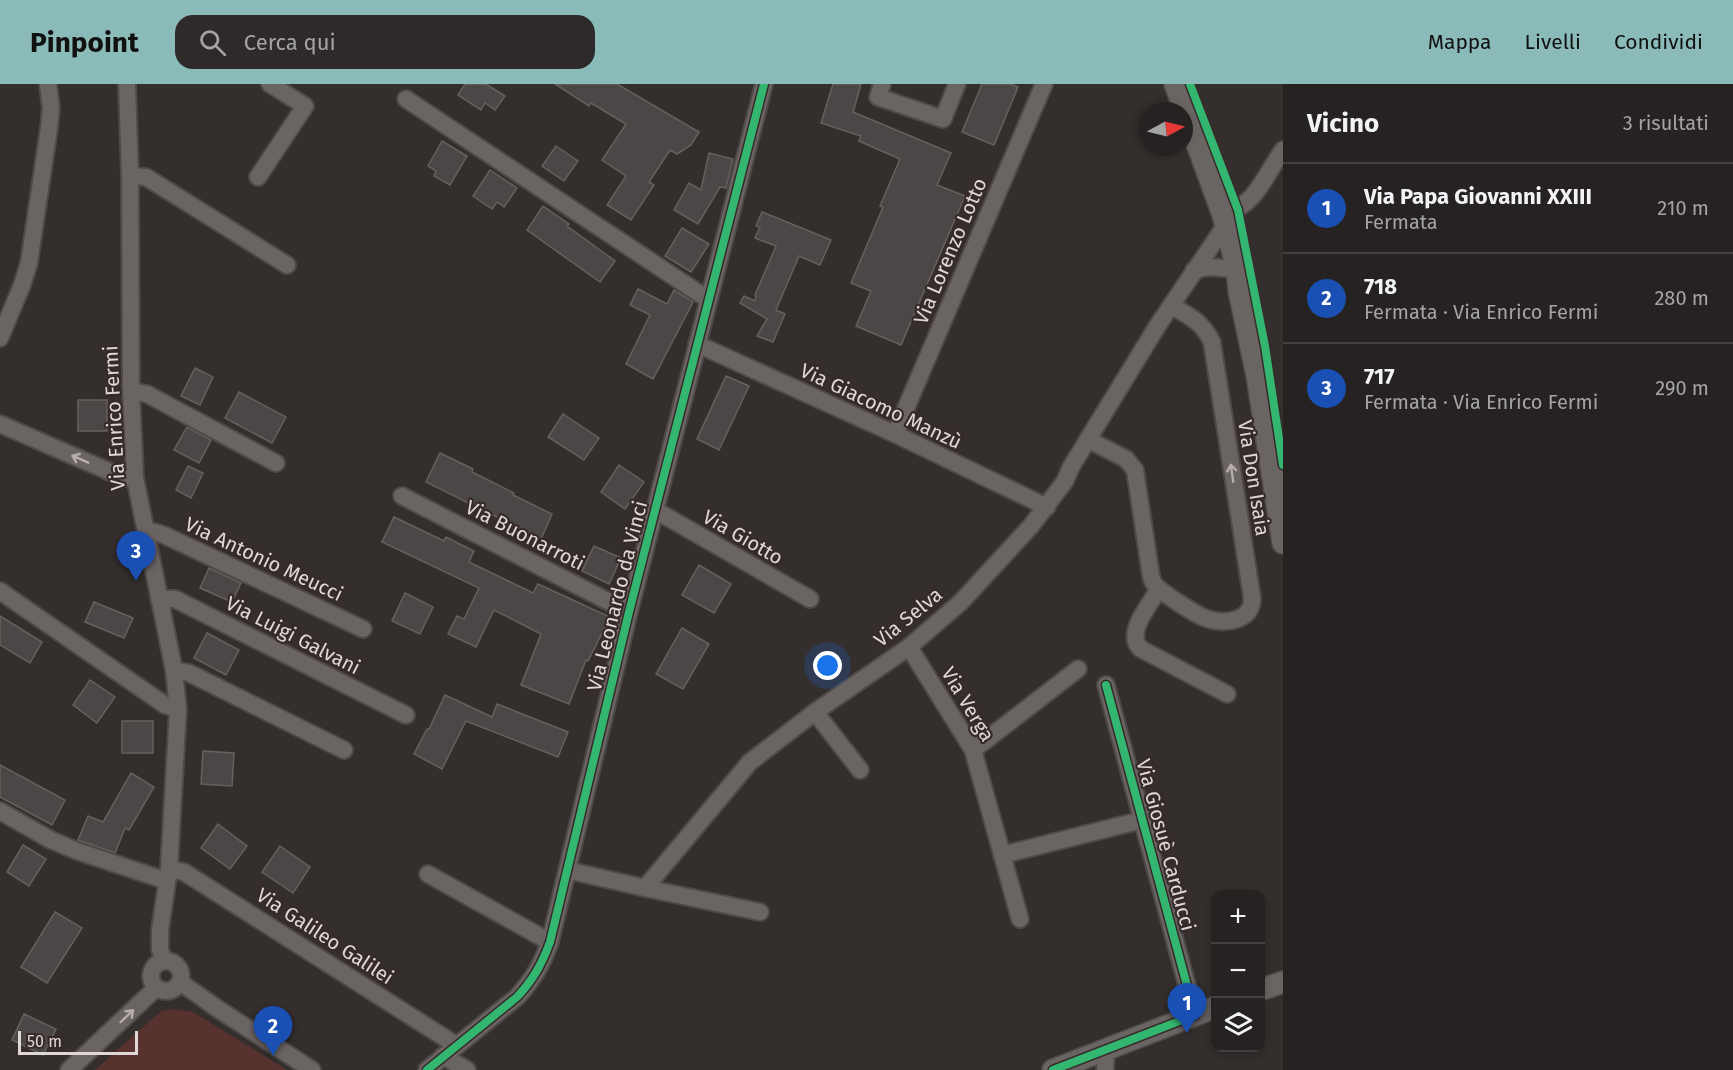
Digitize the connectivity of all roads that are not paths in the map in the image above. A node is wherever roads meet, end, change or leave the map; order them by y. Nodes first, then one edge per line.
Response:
1 (48, 84) edge
2 (127, 84) edge
3 (270, 84) edge
4 (764, 84) edge
5 (882, 84) edge
6 (957, 84) edge
7 (1044, 84) edge
8 (1175, 84) edge
9 (406, 99) dead end
10 (1283, 150) edge
11 (130, 176) junction
12 (258, 177) dead end
13 (1224, 220) junction
14 (287, 265) dead end
15 (1237, 269) junction
16 (1194, 270) junction
17 (709, 300) junction
18 (1172, 306) junction
19 (0, 338) edge
20 (697, 344) junction
21 (131, 391) junction
22 (0, 424) edge
23 (895, 434) junction
24 (1089, 440) junction
25 (276, 463) dead end
26 (135, 478) junction
27 (402, 496) dead end
28 (1047, 507) junction
29 (655, 510) junction
30 (146, 533) junction
31 (1283, 543) edge
32 (1159, 589) junction
33 (0, 591) edge
34 (159, 599) junction
35 (810, 599) dead end
36 (629, 612) junction
37 (363, 629) dead end
38 (909, 647) junction
39 (1077, 669) dead end
40 (174, 670) junction
41 (1106, 685) dead end
42 (1227, 694) dead end
43 (178, 709) junction
44 (814, 712) junction
45 (406, 715) dead end
46 (344, 750) dead end
47 (973, 750) junction
48 (860, 770) dead end
49 (0, 811) edge
50 (1142, 820) junction
51 (1002, 855) junction
52 (567, 870) junction
53 (428, 874) dead end
54 (168, 875) junction
55 (645, 888) junction
56 (760, 912) dead end
57 (1020, 919) dead end
58 (550, 942) junction
59 (163, 960) junction
60 (180, 982) junction
61 (1283, 982) edge
62 (156, 988) junction
63 (1265, 988) edge
64 (1211, 1009) edge
65 (1195, 1015) junction
66 (456, 1045) junction
67 (443, 1056) junction
68 (1106, 1059) edge
69 (69, 1070) edge
70 (312, 1070) edge
71 (428, 1070) edge
72 (467, 1070) edge
73 (1053, 1070) edge

1 - 19 street
2 - 11 street, Via Enrico Fermi
3 - 12 street
4 - 17 street, Via Leonardo da Vinci
5 - 6 street
7 - 23 street, Via Lorenzo Lotto
8 - 13 street
9 - 17 street
10 - 13 street
11 - 14 street
11 - 21 street, Via Enrico Fermi
13 - 15 street
13 - 16 street, Via Selva
15 - 16 street
15 - 31 street
16 - 18 street, Via Selva
17 - 20 street, Via Leonardo da Vinci
18 - 24 street, Via Selva
32 -> 18 street, Via Don Isaia
20 - 23 street, Via Giacomo Manzù
20 - 29 street, Via Leonardo da Vinci
21 - 25 street
21 - 26 street, Via Enrico Fermi
26 -> 22 street
23 - 28 street, Via Giacomo Manzù
24 - 28 street, Via Selva
24 - 32 street
26 - 30 street, Via Enrico Fermi
27 - 36 street, Via Buonarroti
28 - 38 street, Via Selva
29 - 35 street, Via Giotto
29 - 36 street, Via Leonardo da Vinci
30 - 34 street, Via Enrico Fermi
30 - 37 street, Via Antonio Meucci
32 - 42 street
33 - 43 street
34 - 40 street, Via Enrico Fermi
34 - 45 street, Via Luigi Galvani
36 - 52 street, Via Leonardo da Vinci
38 - 44 street, Via Selva
38 - 47 street, Via Verga
39 - 47 street
40 - 43 street, Via Enrico Fermi
40 - 46 street
41 - 50 street, Via Giosuè Carducci
43 - 54 street, Via Enrico Fermi
44 - 48 street
44 - 55 street, Via Selva
47 - 51 street, Via Verga
49 - 54 street, Via Galileo Galilei
50 - 51 street
50 - 65 street, Via Giosuè Carducci
51 - 57 street, Via Verga
52 - 55 street
52 - 58 street, Via Leonardo da Vinci
53 - 58 street
54 - 59 street, Via Enrico Fermi
54 - 66 street, Via Galileo Galilei
55 - 56 street
58 - 66 street, Via Leonardo da Vinci
59 - 60 street
59 - 62 street
60 - 62 street
60 - 70 street
61 - 63 street
69 -> 62 street
64 - 65 street
65 - 68 street
66 - 67 street, Via Leonardo da Vinci
67 - 71 street, Via Leonardo da Vinci
67 - 72 street
68 - 73 street

